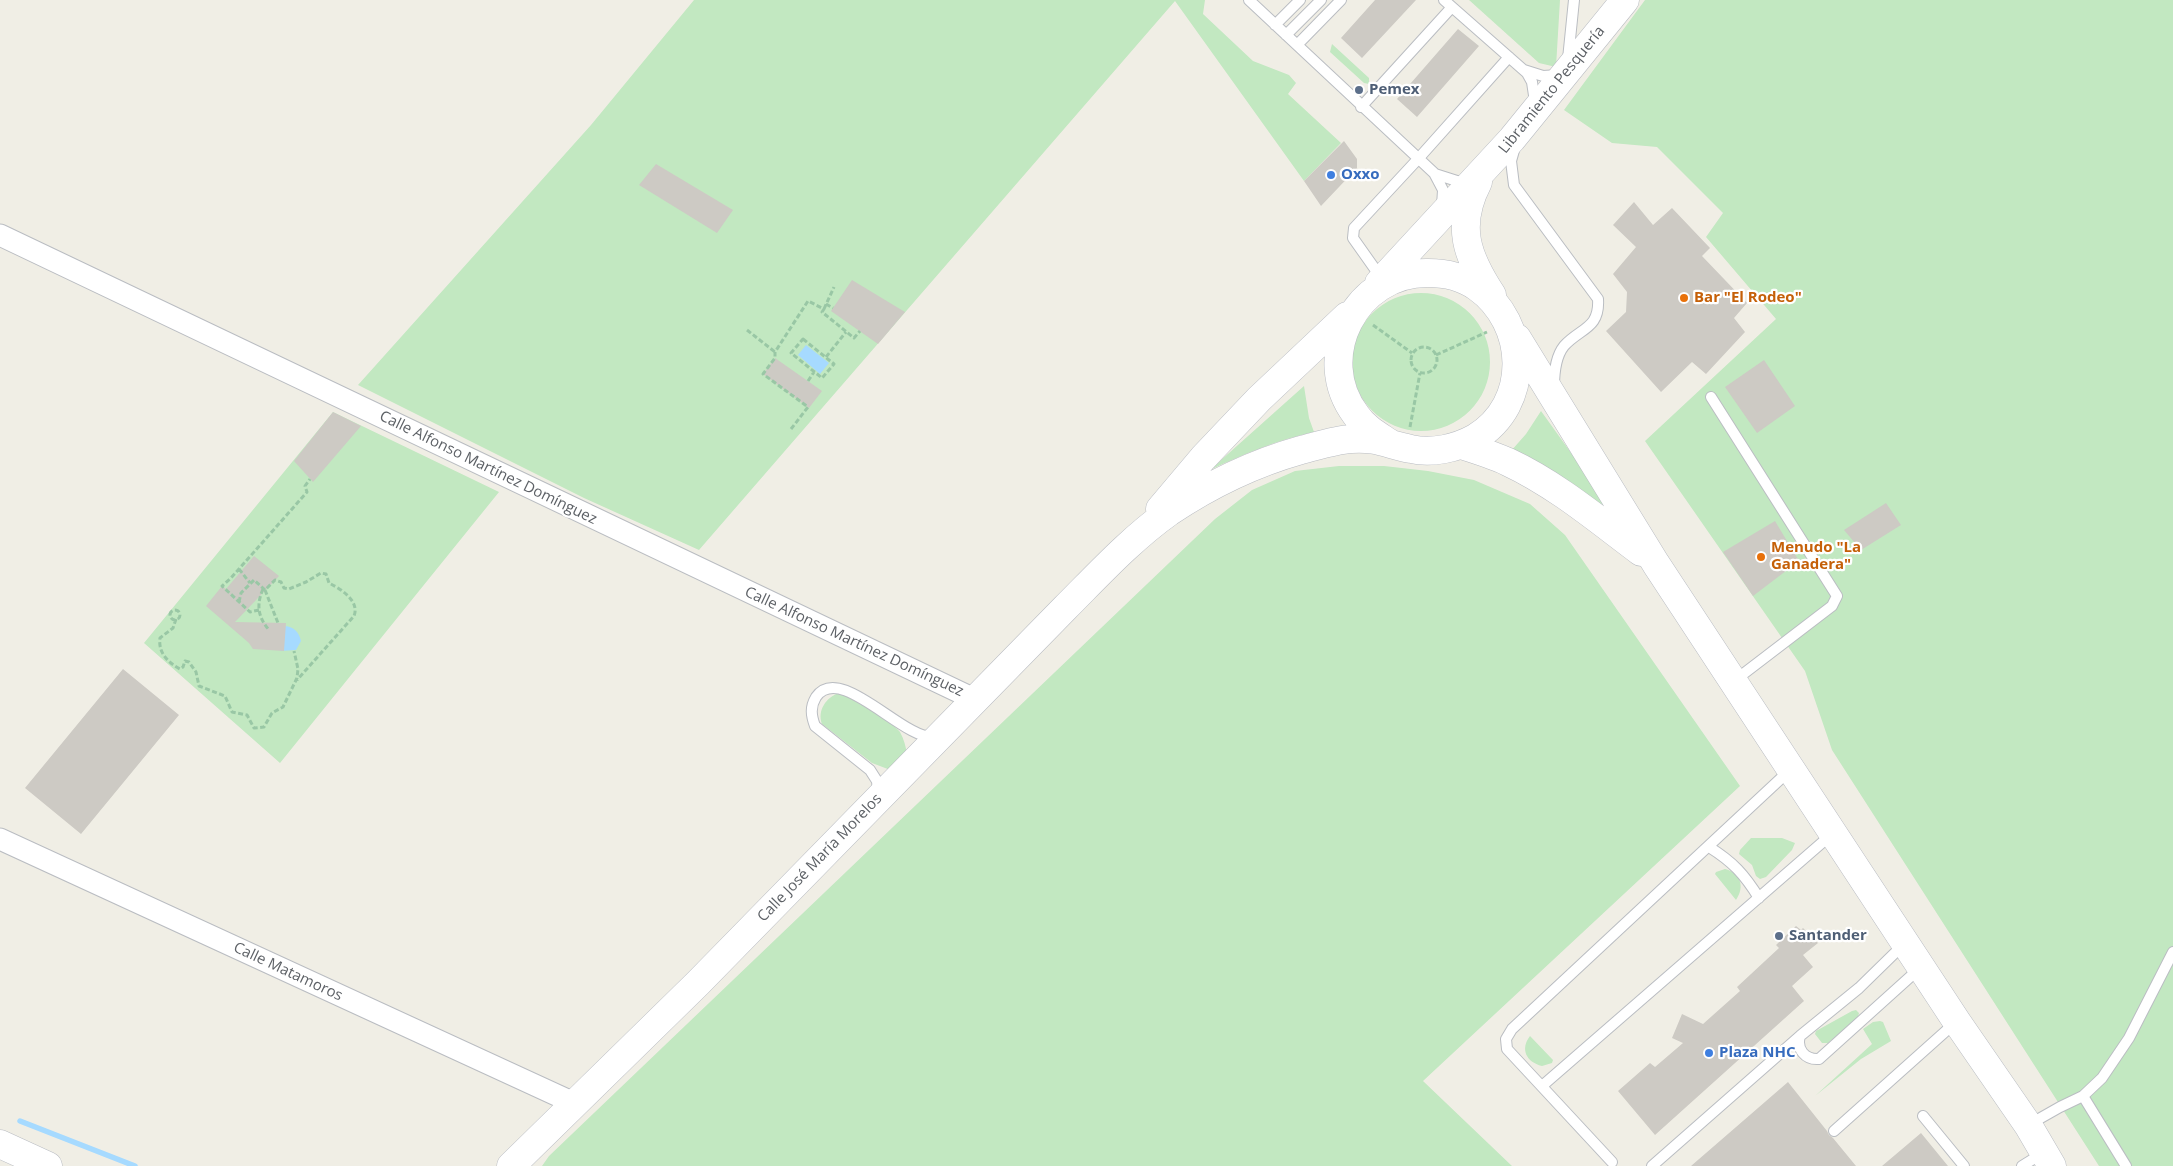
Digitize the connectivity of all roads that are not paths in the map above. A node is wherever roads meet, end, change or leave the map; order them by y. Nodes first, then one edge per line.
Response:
1 (1249, 0) edge
2 (1300, 0) edge
3 (1321, 0) edge
4 (1341, 0) edge
5 (1574, 0) edge
6 (1625, 0) edge
7 (1448, 3) edge
8 (1275, 25) junction
9 (1286, 35) junction
10 (1297, 45) junction
11 (1509, 57) junction
12 (1524, 69) junction
13 (1567, 72) junction
14 (1361, 107) junction
15 (1530, 117) junction
16 (1418, 159) junction
17 (1483, 172) junction
18 (1434, 173) junction
19 (1436, 222) junction
20 (0, 235) edge
21 (1364, 299) junction
22 (1508, 322) junction
23 (1712, 397) dead end
24 (1556, 403) junction
25 (1462, 444) junction
26 (1397, 445) junction
27 (1126, 548) junction
28 (1656, 564) junction
29 (1733, 682) junction
30 (976, 700) junction
31 (942, 735) junction
32 (1790, 769) junction
33 (876, 801) junction
34 (1833, 832) junction
35 (0, 840) edge
36 (1709, 847) junction
37 (1758, 898) junction
38 (1905, 943) junction
39 (2173, 952) edge
40 (1921, 967) junction
41 (1957, 1022) junction
42 (1800, 1036) junction
43 (1783, 1051) junction
44 (1800, 1051) junction
45 (1542, 1086) junction
46 (2082, 1096) junction
47 (576, 1104) junction
48 (1923, 1116) dead end
49 (2028, 1125) junction
50 (1834, 1131) dead end
51 (0, 1144) edge
52 (1612, 1162) dead end
53 (2039, 1162) edge
54 (48, 1166) edge
55 (512, 1166) edge
56 (1652, 1166) edge
57 (1964, 1166) edge
58 (2126, 1166) edge

1 - 8 lane
2 - 8 lane
3 - 9 lane
4 - 10 lane
5 - 13 lane
6 - 13 main road, Libramiento Pesquería
7 - 11 lane
7 - 14 lane
8 - 9 lane
9 - 10 lane
10 - 14 lane
11 - 12 lane
11 - 16 lane
12 - 13 lane
12 - 15 lane
13 - 15 main road, Libramiento Pesquería
14 - 16 lane
15 - 17 main road, Libramiento Pesquería
15 - 24 lane
16 - 18 lane
16 - 21 lane
17 - 18 lane
17 - 19 main road
17 - 22 main road
18 - 19 lane
19 - 21 main road
20 - 30 street, Calle Alfonso Martínez Domínguez
21 - 22 main road
21 - 26 main road
21 - 27 main road
22 - 24 main road
22 - 25 main road
23 - 29 lane
24 - 28 main road
25 - 26 main road
25 - 28 main road
26 - 27 main road
27 - 30 main road, Calle José María Morelos
28 - 29 main road
29 - 32 main road
30 - 31 main road, Calle José María Morelos
31 - 33 main road, Calle José María Morelos
31 - 33 lane
32 - 34 main road
32 - 36 lane
33 - 47 main road, Calle José María Morelos
34 - 37 lane
34 - 38 main road
35 - 47 street, Calle Matamoros
36 - 37 lane
36 - 45 lane
37 - 45 lane
38 - 40 main road
38 - 42 lane
39 - 46 lane
40 - 41 main road
40 - 44 lane
41 - 49 main road
41 - 50 lane
42 - 43 lane
42 - 44 lane
43 - 44 lane
43 - 56 lane
45 - 52 lane
46 - 49 lane
46 - 58 lane
47 - 55 main road, Calle José María Morelos
48 - 57 lane
49 - 53 main road
51 - 54 main road

